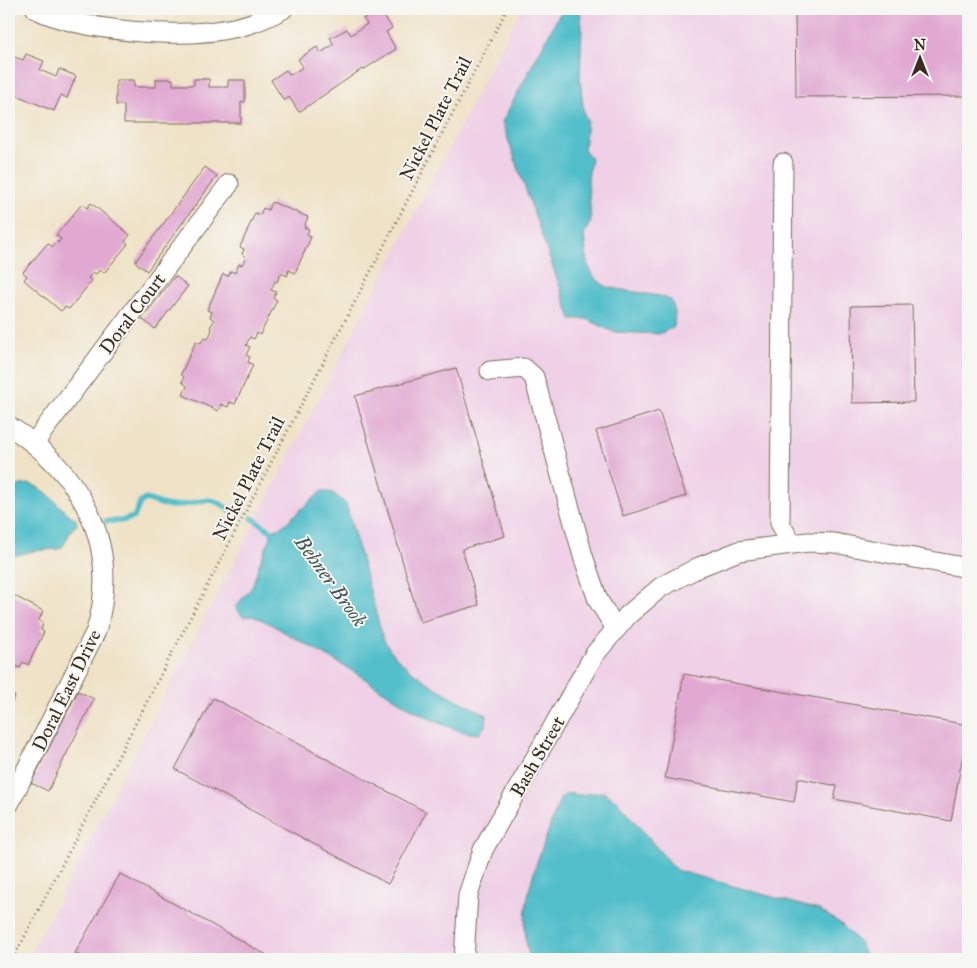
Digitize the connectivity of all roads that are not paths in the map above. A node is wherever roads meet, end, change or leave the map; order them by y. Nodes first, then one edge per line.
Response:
1 (36, 9) edge
2 (283, 9) edge
3 (783, 163) dead end
4 (229, 184) dead end
5 (490, 372) dead end
6 (9, 426) edge
7 (34, 443) junction
8 (791, 544) junction
9 (968, 568) edge
10 (616, 628) junction
11 (9, 804) edge
12 (464, 959) edge

1 - 2 street
3 - 8 street
4 - 7 street, Doral Court
5 - 10 street
6 - 7 street, Doral East Drive
7 - 11 street, Doral East Drive
8 - 9 street, Bash Street
8 - 10 street, Bash Street
10 - 12 street, Bash Street

